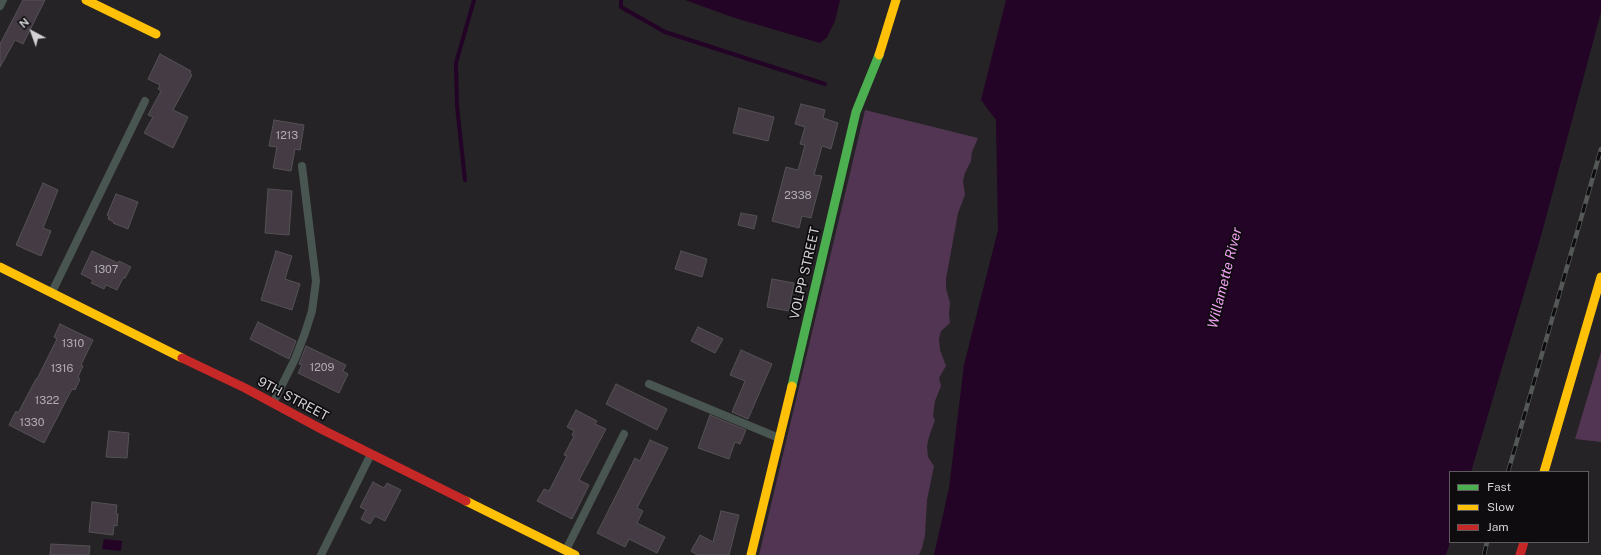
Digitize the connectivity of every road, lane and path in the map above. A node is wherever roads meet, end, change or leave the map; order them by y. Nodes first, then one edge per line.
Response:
1 (3, 0) edge
2 (86, 0) edge
3 (896, 0) edge
4 (0, 6) edge
5 (156, 34) dead end
6 (145, 101) dead end
7 (302, 166) dead end
8 (0, 267) edge
9 (1601, 277) edge
10 (51, 293) junction
11 (649, 384) dead end
12 (273, 403) junction
13 (624, 434) dead end
14 (780, 439) junction
15 (371, 453) junction
16 (1544, 471) edge
17 (1524, 543) edge
18 (566, 550) junction
19 (320, 555) edge
20 (574, 555) edge
21 (751, 555) edge
22 (1520, 555) edge

1 - 4 lane
2 - 5 main road
3 - 14 main road, VOLPP STREET
6 - 10 lane
7 - 12 lane
8 - 10 main road, 9TH STREET
9 - 16 main road
10 - 12 main road, 9TH STREET
11 - 14 lane
12 - 15 main road, 9TH STREET
13 - 18 lane
14 - 21 main road, VOLPP STREET
15 - 18 main road, 9TH STREET
15 - 19 lane
17 - 22 main road
18 - 20 main road, 9TH STREET

